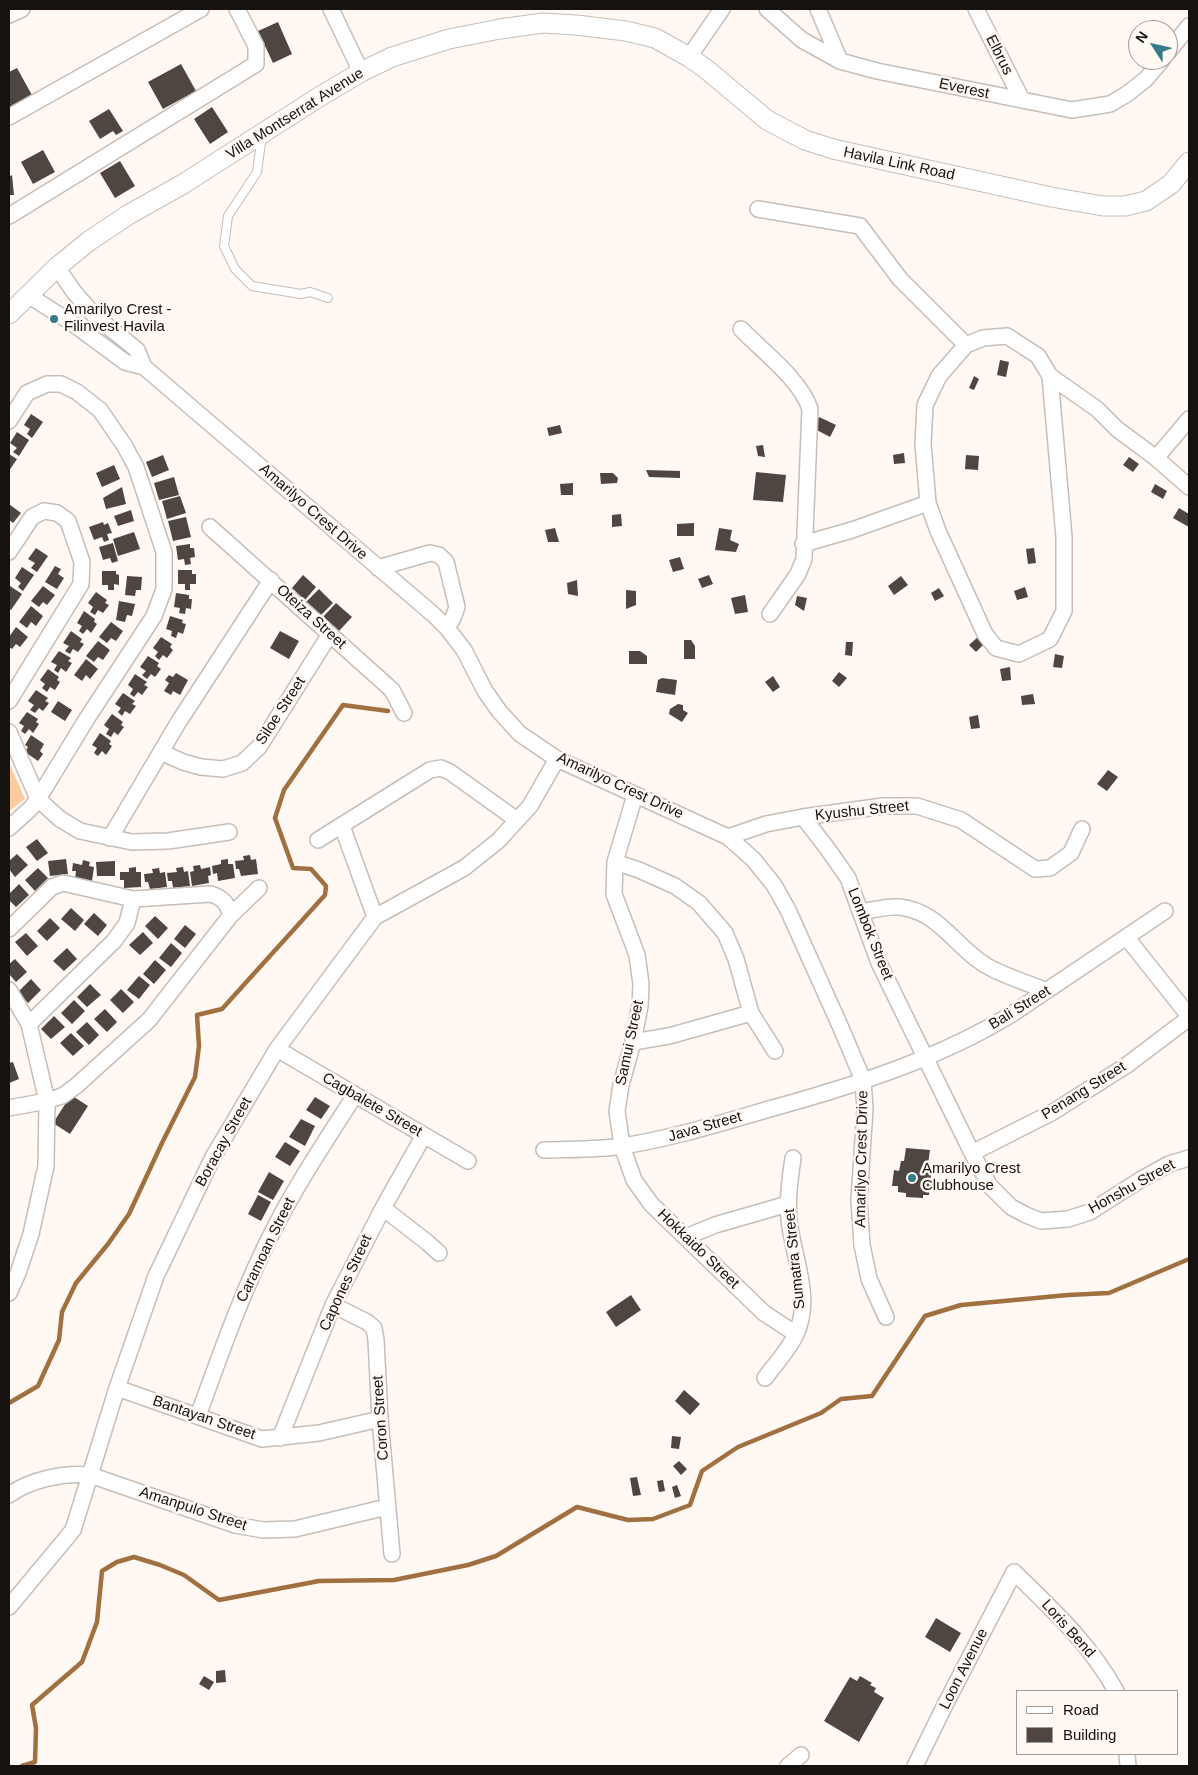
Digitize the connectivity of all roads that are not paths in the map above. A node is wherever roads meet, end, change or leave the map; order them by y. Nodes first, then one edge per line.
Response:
1 (22, 9) edge
2 (201, 9) edge
3 (237, 9) edge
4 (331, 9) edge
5 (722, 9) edge
6 (767, 9) edge
7 (818, 9) edge
8 (976, 9) edge
9 (9, 15) edge
10 (1189, 26) edge
11 (626, 30) joint
12 (1178, 40) edge
13 (689, 57) junction
14 (840, 61) junction
15 (1154, 70) edge
16 (361, 72) junction
17 (1022, 100) junction
18 (9, 117) edge
19 (262, 133) junction
20 (1189, 162) edge
21 (758, 208) dead end
22 (9, 216) edge
23 (57, 266) junction
24 (28, 295) junction
25 (328, 298) dead end
26 (9, 314) edge
27 (740, 329) dead end
28 (966, 345) junction
29 (144, 367) junction
30 (1050, 376) junction
31 (1189, 419) edge
32 (9, 421) edge
33 (1156, 458) junction
34 (1189, 487) edge
35 (928, 503) junction
36 (210, 527) dead end
37 (804, 544) junction
38 (9, 552) edge
39 (378, 568) junction
40 (271, 580) junction
41 (770, 614) dead end
42 (447, 628) junction
43 (330, 634) junction
44 (9, 701) edge
45 (404, 713) dead end
46 (9, 732) edge
47 (161, 752) junction
48 (557, 759) junction
49 (635, 796) junction
50 (38, 800) junction
51 (803, 817) junction
52 (517, 820) junction
53 (342, 826) junction
54 (9, 828) edge
55 (1082, 829) dead end
56 (229, 832) dead end
57 (728, 837) junction
58 (110, 838) junction
59 (318, 840) dead end
60 (615, 862) junction
61 (259, 888) dead end
62 (133, 899) junction
63 (1165, 911) dead end
64 (861, 912) junction
65 (231, 915) junction
66 (375, 917) junction
67 (9, 929) edge
68 (1127, 938) junction
69 (9, 990) edge
70 (1047, 992) junction
71 (751, 1012) junction
72 (1189, 1017) edge
73 (29, 1024) junction
74 (633, 1042) junction
75 (276, 1049) junction
76 (775, 1051) dead end
77 (926, 1058) junction
78 (862, 1080) junction
79 (355, 1095) junction
80 (47, 1101) junction
81 (9, 1108) edge
82 (424, 1135) junction
83 (622, 1146) junction
84 (544, 1150) dead end
85 (972, 1153) junction
86 (793, 1158) dead end
87 (1189, 1158) edge
88 (468, 1161) dead end
89 (788, 1204) junction
90 (382, 1208) junction
91 (686, 1237) junction
92 (438, 1254) dead end
93 (9, 1293) edge
94 (333, 1305) junction
95 (886, 1317) dead end
96 (796, 1334) junction
97 (765, 1378) dead end
98 (117, 1388) junction
99 (198, 1416) junction
100 (380, 1419) junction
101 (280, 1438) junction
102 (90, 1475) junction
103 (9, 1495) edge
104 (387, 1507) junction
105 (392, 1554) dead end
106 (1014, 1572) joint
107 (9, 1607) edge
108 (1115, 1690) edge
109 (801, 1755) dead end
110 (788, 1766) edge
111 (916, 1766) edge

1 - 9 street
2 - 18 street
3 - 22 street
4 - 16 street
5 - 13 street
6 - 14 street, Everest
7 - 14 street
8 - 17 street, Elbrus
10 - 12 street
11 - 13 street, Havila Link Road
11 - 16 street, Villa Montserrat Avenue
13 - 20 street, Havila Link Road
14 - 17 street, Everest
15 - 17 street, Everest
16 - 19 street, Villa Montserrat Avenue
19 - 23 street, Villa Montserrat Avenue
19 - 25 lane
21 - 28 street
23 - 24 street, Villa Montserrat Avenue
23 - 29 street, Amarilyo Crest Drive
24 - 26 street, Villa Montserrat Avenue
24 - 29 street, Amarilyo Crest Drive
27 - 37 street
28 - 30 street
28 - 35 street
29 - 39 street, Amarilyo Crest Drive
30 - 33 street
30 - 35 street
31 - 33 street
32 - 50 street
33 - 34 street
35 - 37 street
36 - 40 street, Oteiza Street
37 - 41 street
38 - 44 street
39 - 42 street, Amarilyo Crest Drive
39 - 42 street
40 - 43 street, Oteiza Street
40 - 47 street
42 - 48 street, Amarilyo Crest Drive
43 - 45 street, Oteiza Street
43 - 47 street, Siloe Street
46 - 50 street
47 - 58 street
48 - 49 street, Amarilyo Crest Drive
48 - 52 street, Boracay Street
49 - 57 street, Amarilyo Crest Drive
49 - 60 street, Samui Street
50 - 54 street
50 - 58 street
51 - 55 street, Kyushu Street
51 - 57 street, Kyushu Street
51 - 64 street, Lombok Street
52 - 53 street
52 - 66 street, Boracay Street
53 - 59 street
53 - 66 street
56 - 58 street
57 - 78 street, Amarilyo Crest Drive
60 - 71 street
60 - 74 street, Samui Street
61 - 65 street
62 - 65 street
62 - 67 street
62 - 73 street
63 - 68 street, Bali Street
64 - 70 street
64 - 77 street, Lombok Street
65 - 80 street
66 - 75 street, Boracay Street
68 - 70 street, Bali Street
68 - 72 street
69 - 73 street
70 - 77 street, Bali Street
71 - 74 street
71 - 76 street
72 - 85 street, Penang Street
73 - 80 street
74 - 83 street, Samui Street
75 - 79 street, Cagbalete Street
75 - 98 street, Boracay Street
77 - 78 street, Bali Street
77 - 85 street, Honshu Street
78 - 83 street, Java Street
78 - 95 street, Amarilyo Crest Drive
79 - 82 street, Cagbalete Street
79 - 99 street, Caramoan Street
80 - 81 street
80 - 93 street
82 - 88 street, Cagbalete Street
82 - 90 street, Capones Street
83 - 84 street, Java Street
83 - 91 street, Hokkaido Street
85 - 87 street, Honshu Street
86 - 89 street, Sumatra Street
89 - 91 street
89 - 96 street, Sumatra Street
90 - 92 street
90 - 94 street, Capones Street
91 - 96 street, Hokkaido Street
94 - 100 street, Coron Street
94 - 101 street, Capones Street
96 - 97 street, Sumatra Street
98 - 99 street, Bantayan Street
98 - 102 street, Boracay Street
99 - 101 street, Bantayan Street
100 - 101 street, Bantayan Street
100 - 104 street, Coron Street
102 - 103 street, Amanpulo Street
102 - 104 street, Amanpulo Street
102 - 107 street, Boracay Street
104 - 105 street, Coron Street
106 - 108 street, Loris Bend
106 - 111 street, Loon Avenue
109 - 110 street

